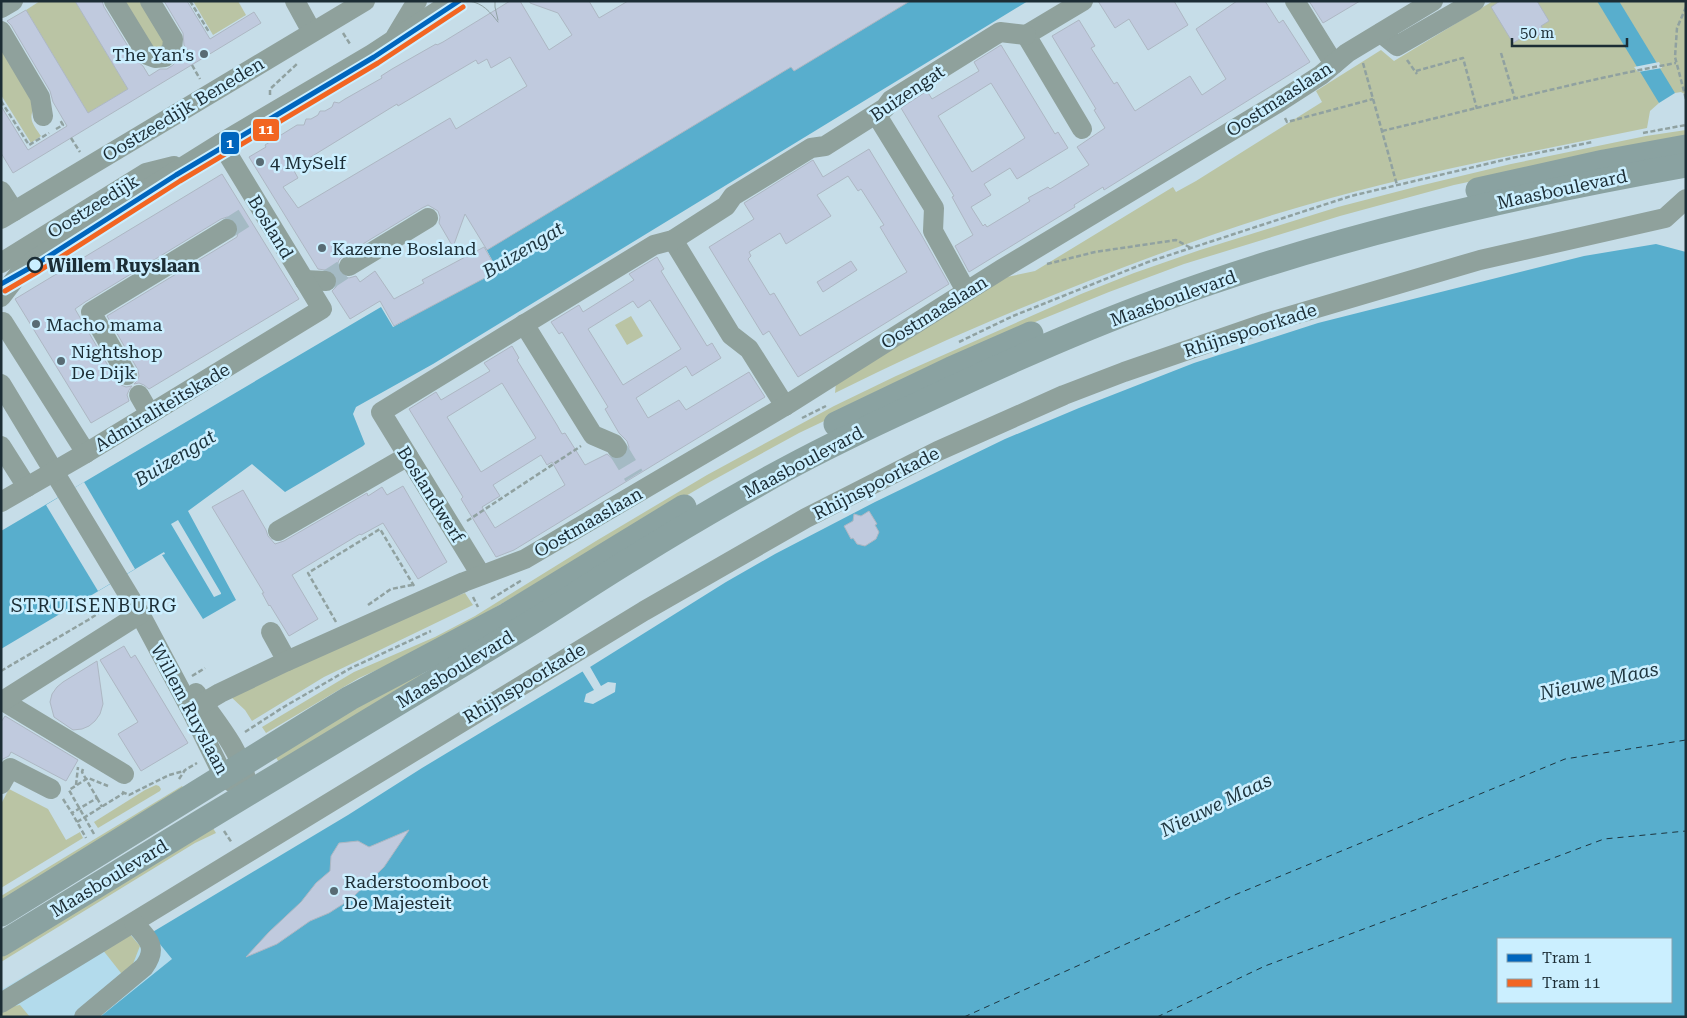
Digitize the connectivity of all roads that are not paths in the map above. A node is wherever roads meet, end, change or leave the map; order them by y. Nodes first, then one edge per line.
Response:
1 (13, 1) edge
2 (114, 1) edge
3 (150, 1) edge
4 (295, 1) edge
5 (365, 1) edge
6 (417, 1) edge
7 (452, 1) edge
8 (1083, 1) edge
9 (1295, 1) edge
10 (1433, 1) edge
11 (1475, 1) edge
12 (1, 8) edge
13 (1, 31) edge
14 (312, 32) junction
15 (1381, 33) junction
16 (1026, 36) junction
17 (395, 38) junction
18 (1334, 64) junction
19 (876, 114) junction
20 (43, 116) dead end
21 (1082, 129) dead end
22 (221, 143) junction
23 (1686, 147) edge
24 (191, 162) junction
25 (1686, 165) edge
26 (1, 191) edge
27 (1686, 199) edge
28 (8, 215) edge
29 (428, 218) dead end
30 (227, 229) tunnel mouth
31 (673, 240) junction
32 (1, 263) edge
33 (349, 266) tunnel mouth
34 (304, 280) junction
35 (326, 281) tunnel mouth
36 (966, 291) junction
37 (1, 297) edge
38 (322, 309) joint
39 (3, 322) dead end
40 (524, 324) junction
41 (127, 375) dead end
42 (1, 384) edge
43 (139, 395) dead end
44 (785, 406) junction
45 (381, 412) joint
46 (150, 414) junction
47 (1, 446) edge
48 (617, 448) tunnel mouth
49 (86, 453) junction
50 (408, 456) junction
51 (54, 472) junction
52 (27, 487) junction
53 (1, 502) edge
54 (278, 531) dead end
55 (481, 575) junction
56 (140, 614) junction
57 (271, 632) dead end
58 (287, 661) junction
59 (2, 701) edge
60 (197, 707) junction
61 (233, 771) junction
62 (124, 783) road end
63 (1, 784) edge
64 (50, 789) dead end
65 (249, 793) junction
66 (1, 914) edge
67 (134, 922) junction
68 (1, 944) edge
69 (1, 1003) edge
70 (84, 1017) edge

1 - 12 street
2 - 3 street
4 - 14 street
5 - 14 street, Oostzeedijk Beneden
6 - 17 street
7 - 17 street, Oostzeedijk
8 - 16 street
9 - 18 street
10 - 15 street, Oostmaaslaan
11 - 15 street
13 - 20 street
14 - 28 street, Oostzeedijk Beneden
15 - 18 street, Oostmaaslaan
16 - 19 street, Buizengat
16 - 21 street
17 - 22 street, Oostzeedijk
18 - 36 street, Oostmaaslaan
19 - 31 street, Buizengat
19 - 36 street
22 - 24 street, Oostzeedijk
22 - 34 street, Bosland
23 - 61 main road, Maasboulevard
24 - 32 street, Oostzeedijk
24 - 37 street, Oostzeedijk
25 - 65 main road, Maasboulevard
26 - 28 street
27 - 67 street, Rhijnspoorkade
29 - 33 street
30 - 41 street
31 - 40 street, Buizengat
31 - 44 street
34 - 35 street
34 - 38 street, Bosland
36 - 44 street, Oostmaaslaan
38 - 46 street, Admiraliteitskade
39 - 49 street
40 - 45 street, Buizengat
40 - 48 street
42 - 51 street, Willem Ruyslaan
43 - 46 street
44 - 55 street, Oostmaaslaan
45 - 50 street, Boslandwerf
46 - 49 street, Admiraliteitskade
47 - 52 street
49 - 51 street, Admiraliteitskade
50 - 54 street
50 - 55 street, Boslandwerf
51 - 52 street, Admiraliteitskade
51 - 56 street, Willem Ruyslaan
52 - 53 street, Admiraliteitskade
55 - 58 street, Oostmaaslaan
56 - 59 street
56 - 60 street, Willem Ruyslaan
56 - 60 street, Willem Ruyslaan
57 - 58 street
58 - 60 street, Oostmaaslaan
59 - 62 street
60 - 61 street, Willem Ruyslaan
61 - 65 street, Willem Ruyslaan
61 - 66 main road, Maasboulevard
63 - 64 street
65 - 68 main road, Maasboulevard
67 - 69 street, Rhijnspoorkade
67 - 70 street

